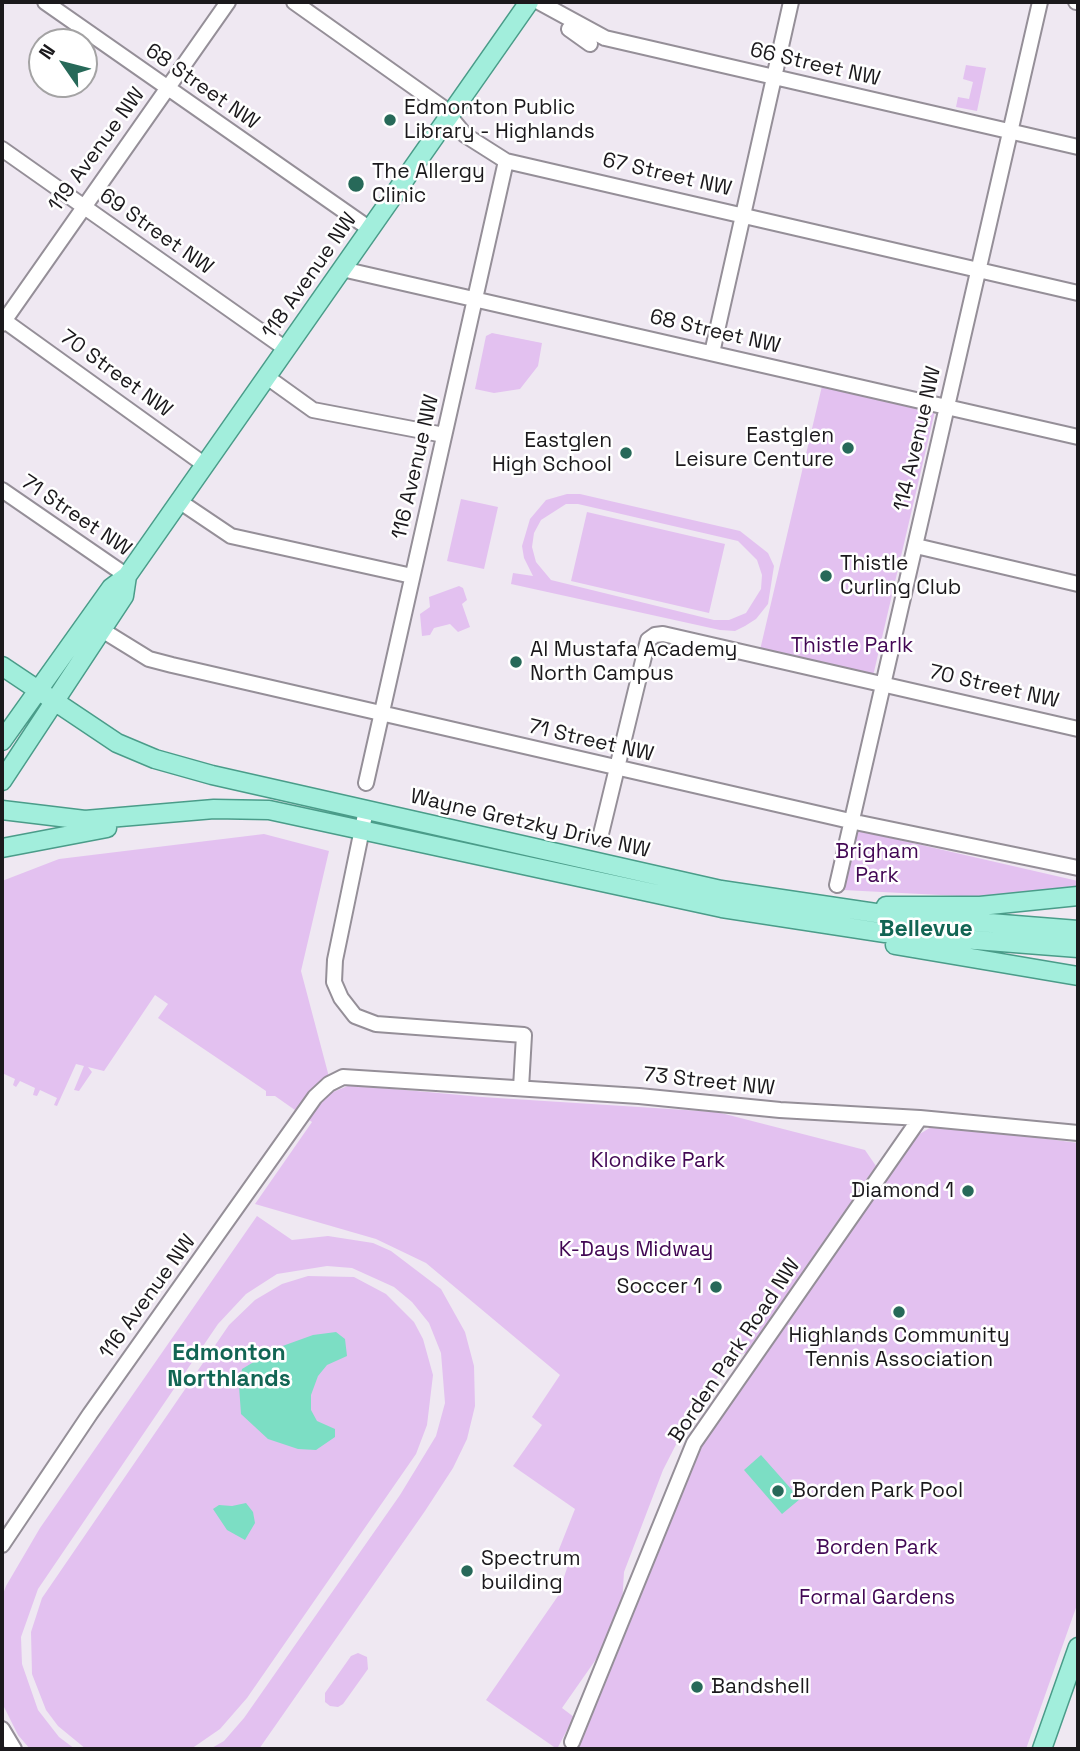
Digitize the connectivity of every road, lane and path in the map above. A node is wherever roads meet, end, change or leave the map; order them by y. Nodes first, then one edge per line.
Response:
1 (46, 2) edge
2 (228, 2) edge
3 (294, 2) edge
4 (529, 2) edge
5 (791, 2) edge
6 (1040, 2) edge
7 (544, 5) edge
8 (590, 44) dead end
9 (774, 77) junction
10 (167, 89) junction
11 (449, 117) junction
12 (1010, 131) junction
13 (1078, 147) edge
14 (2, 149) edge
15 (506, 161) junction
16 (82, 206) junction
17 (744, 215) junction
18 (370, 229) junction
19 (342, 269) junction
20 (977, 269) junction
21 (1078, 293) edge
22 (474, 300) junction
23 (3, 321) edge
24 (286, 349) junction
25 (712, 353) junction
26 (267, 377) junction
27 (947, 407) junction
28 (444, 435) junction
29 (1078, 438) edge
30 (205, 465) junction
31 (2, 490) edge
32 (179, 501) junction
33 (916, 546) junction
34 (127, 576) junction
35 (412, 576) junction
36 (1078, 584) edge
37 (102, 631) junction
38 (2, 666) edge
39 (884, 683) junction
40 (37, 691) junction
41 (55, 703) junction
42 (380, 713) junction
43 (1078, 729) edge
44 (2, 741) edge
45 (616, 768) junction
46 (2, 781) edge
47 (366, 783) dead end
48 (2, 810) edge
49 (169, 814) junction
50 (365, 819) junction
51 (850, 821) junction
52 (600, 838) dead end
53 (2, 848) edge
54 (1078, 867) edge
55 (837, 885) dead end
56 (1078, 896) edge
57 (826, 908) junction
58 (818, 924) junction
59 (1078, 930) edge
60 (1078, 948) edge
61 (1078, 976) edge
62 (336, 1080) joint
63 (520, 1088) junction
64 (920, 1118) junction
65 (1078, 1133) edge
66 (2, 1545) edge
67 (1078, 1647) edge
68 (1074, 1672) edge
69 (2, 1729) edge
70 (572, 1742) dead end
71 (14, 1749) edge
72 (1042, 1749) edge

1 - 10 street, 68 Street NW
2 - 10 street, 119 Avenue NW
3 - 11 street, 67 Street NW
4 - 11 main road, 118 Avenue NW
5 - 9 street
6 - 12 street, 114 Avenue NW
7 - 8 street, 66 Street NW
7 - 9 street, 66 Street NW
9 - 12 street, 66 Street NW
9 - 17 street
10 - 16 street, 119 Avenue NW
10 - 18 street, 68 Street NW
11 - 15 street, 67 Street NW
11 - 18 main road, 118 Avenue NW
12 - 13 street, 66 Street NW
12 - 20 street, 114 Avenue NW
14 - 16 street, 69 Street NW
15 - 17 street, 67 Street NW
15 - 22 street, 116 Avenue NW
16 - 23 street, 119 Avenue NW
16 - 24 street, 69 Street NW
17 - 20 street, 67 Street NW
17 - 25 street
18 - 19 main road, 118 Avenue NW
19 - 22 street, 68 Street NW
19 - 24 main road, 118 Avenue NW
20 - 21 street, 67 Street NW
20 - 27 street, 114 Avenue NW
22 - 25 street, 68 Street NW
22 - 28 street, 116 Avenue NW
23 - 30 street, 70 Street NW
24 - 26 main road, 118 Avenue NW
25 - 27 street, 68 Street NW
26 - 28 street
26 - 30 main road, 118 Avenue NW
27 - 29 street, 68 Street NW
27 - 33 street, 114 Avenue NW
28 - 35 street, 116 Avenue NW
30 - 32 main road, 118 Avenue NW
31 - 34 street, 71 Street NW
32 - 34 main road, 118 Avenue NW
32 - 35 street
33 - 36 street
33 - 39 street, 114 Avenue NW
34 - 37 main road, 118 Avenue NW
34 - 40 main road, 118 Avenue NW
35 - 42 street, 116 Avenue NW
37 - 41 main road, 118 Avenue NW
37 - 42 street, 71 Street NW
38 - 40 main road, Wayne Gretzky Drive NW
39 - 43 street, 70 Street NW
39 - 45 street, 70 Street NW
39 - 51 street, 114 Avenue NW
40 - 41 main road, Wayne Gretzky Drive NW
40 - 44 main road, 118 Avenue NW
41 - 46 main road, 118 Avenue NW
41 - 50 main road, Wayne Gretzky Drive NW
42 - 45 street, 71 Street NW
42 - 47 street, 116 Avenue NW
45 - 51 street, 71 Street NW
45 - 52 street
48 - 49 main road, Wayne Gretzky Drive NW
49 - 50 main road, Wayne Gretzky Drive NW
49 - 53 main road
50 - 57 main road, Wayne Gretzky Drive NW
50 - 58 main road, Wayne Gretzky Drive NW
50 - 63 street
51 - 54 street, 71 Street NW
51 - 55 street, 114 Avenue NW
56 - 57 main road
57 - 59 main road, Wayne Gretzky Drive NW
58 - 60 main road, Wayne Gretzky Drive NW
58 - 61 main road
62 - 63 street, 73 Street NW
62 - 66 street, 116 Avenue NW
63 - 64 street, 73 Street NW
64 - 65 street, 73 Street NW
64 - 70 street, Borden Park Road NW
67 - 68 main road
68 - 72 main road
69 - 71 street

